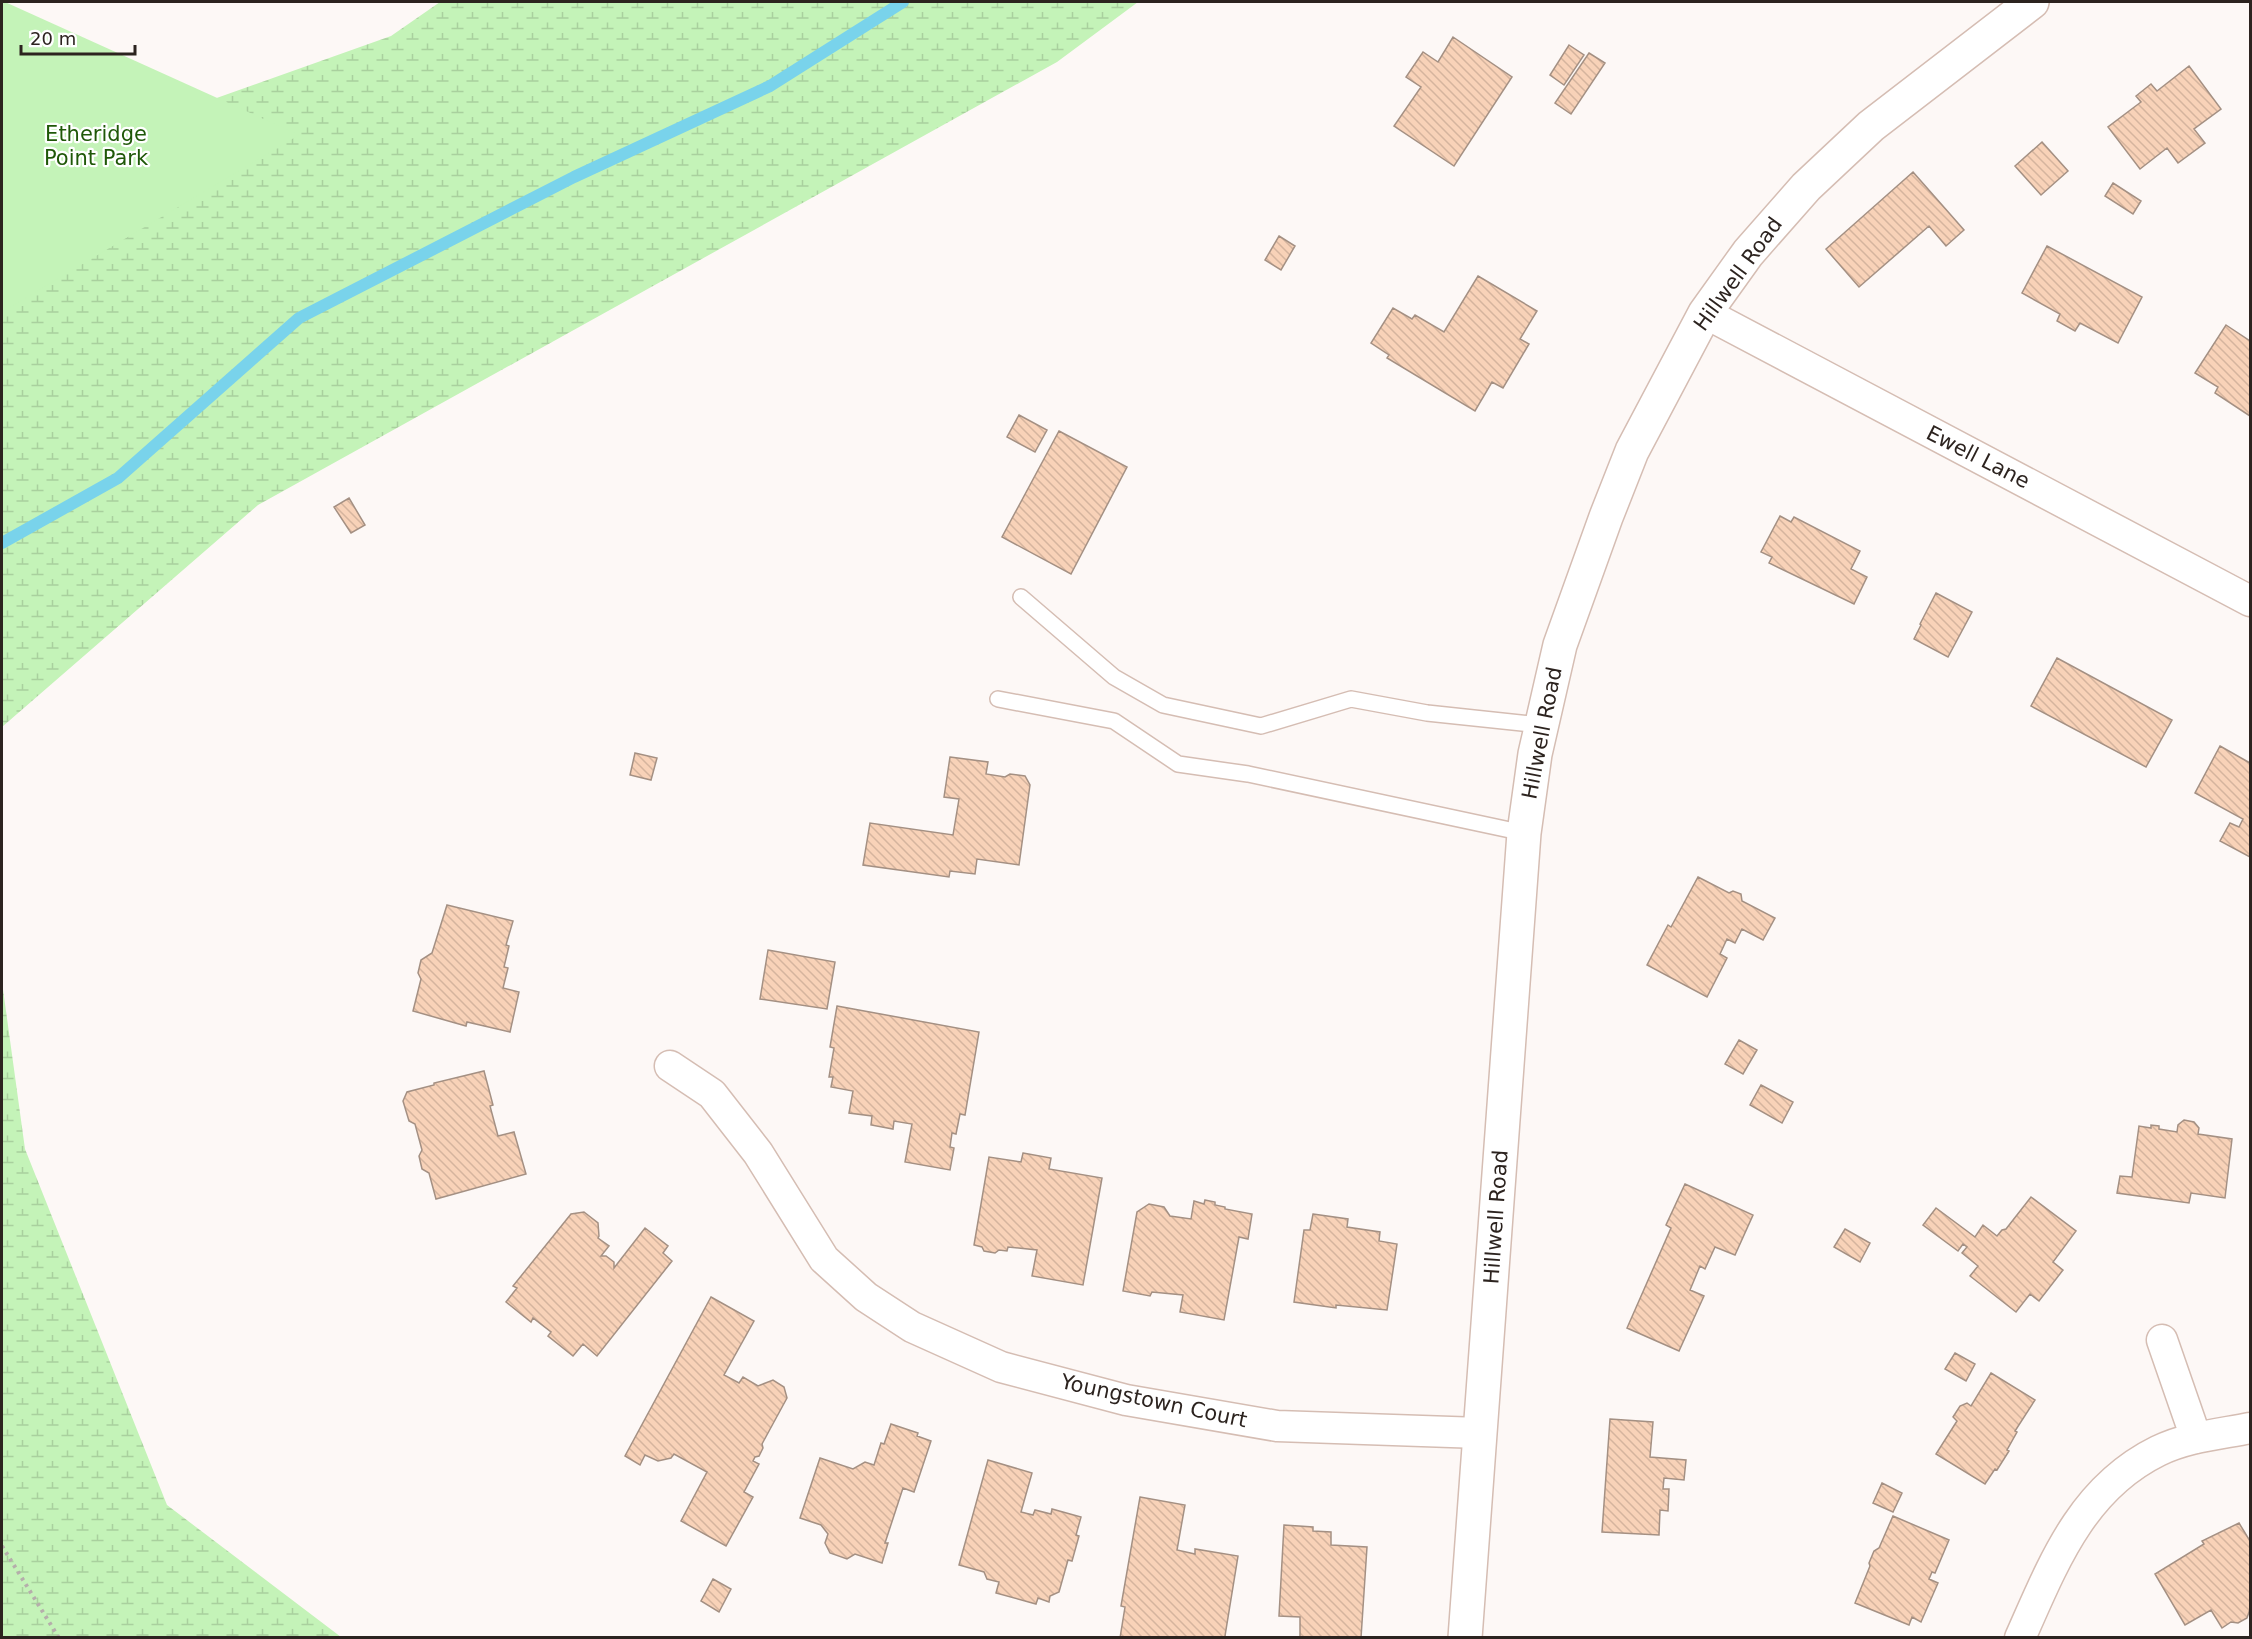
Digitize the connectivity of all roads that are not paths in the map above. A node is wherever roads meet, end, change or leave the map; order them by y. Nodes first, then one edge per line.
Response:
1 (2032, 2) edge
2 (1705, 313) junction
3 (1021, 597) dead end
4 (2250, 601) edge
5 (998, 699) dead end
6 (1540, 725) junction
7 (1524, 833) junction
8 (670, 1066) dead end
9 (2162, 1340) dead end
10 (2250, 1428) edge
11 (1480, 1433) junction
12 (2196, 1438) junction
13 (1465, 1638) edge
14 (2020, 1638) edge

1 - 2 street, Hillwell Road
2 - 4 street, Ewell Lane
2 - 6 street, Hillwell Road
3 - 6 lane
5 - 7 lane
6 - 7 street, Hillwell Road
7 - 11 street, Hillwell Road
8 - 11 street, Youngstown Court
9 - 12 street
10 - 12 street
11 - 13 street, Hillwell Road
12 - 14 street

